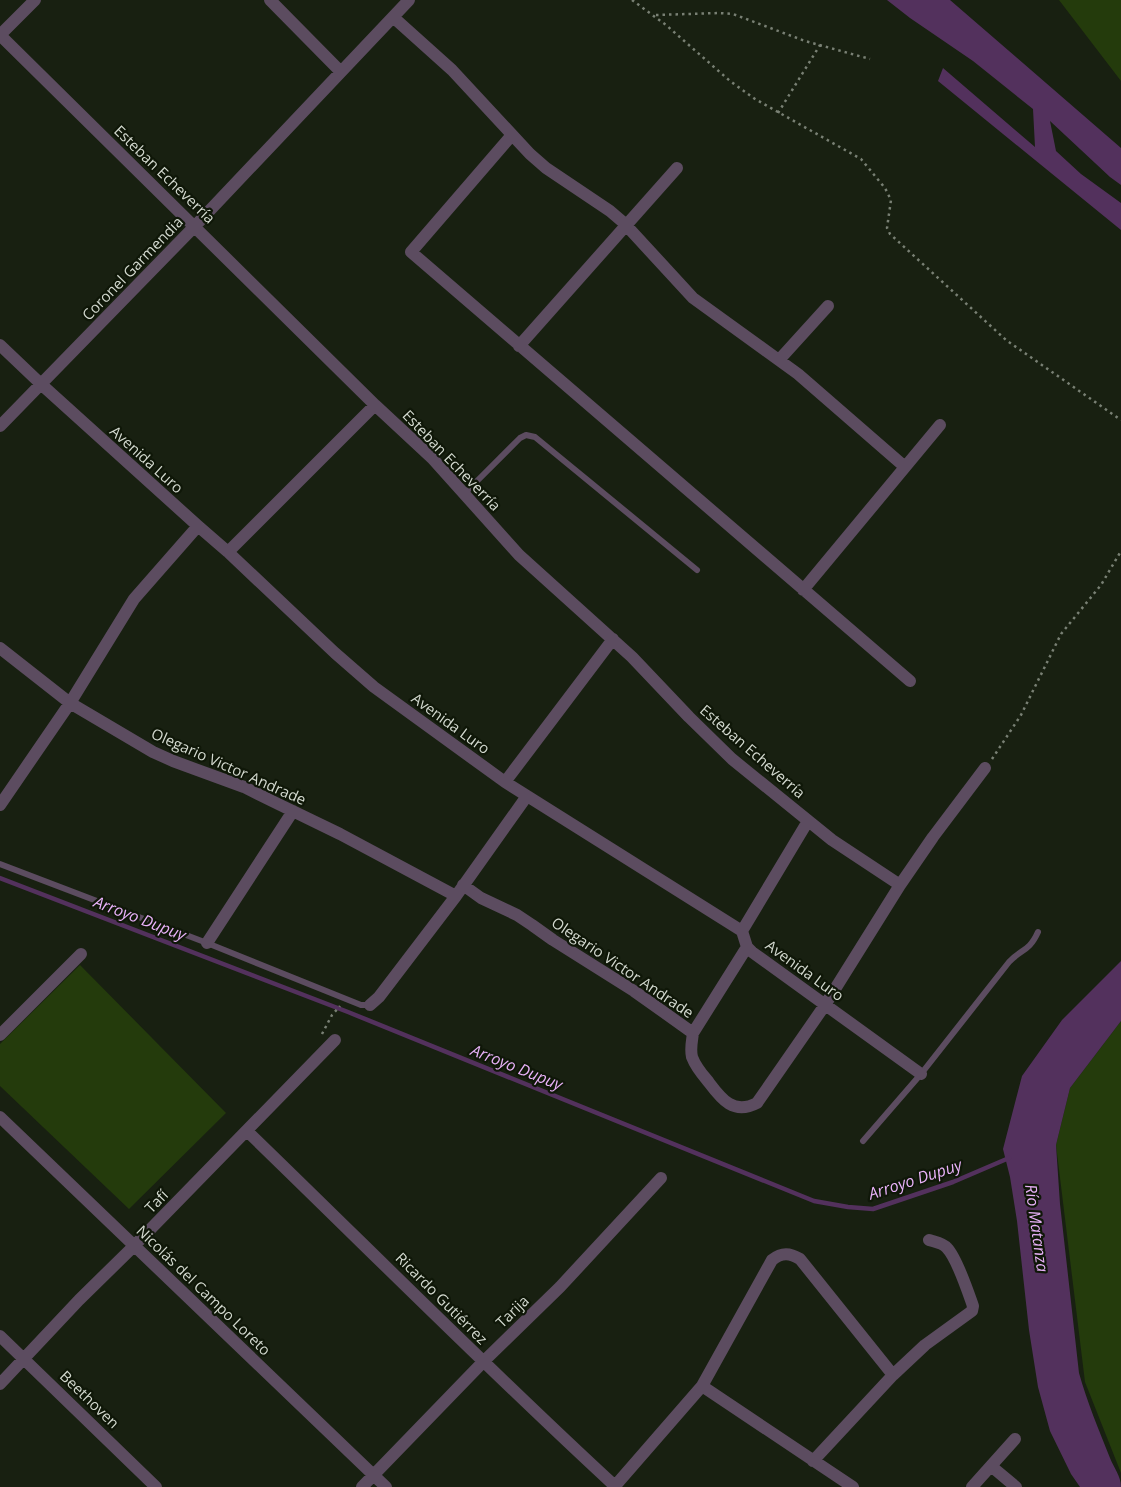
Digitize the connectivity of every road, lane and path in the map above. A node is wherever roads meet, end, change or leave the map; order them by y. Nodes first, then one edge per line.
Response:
1 (35, 0) edge
2 (270, 0) edge
3 (409, 0) edge
4 (632, 0) edge
5 (654, 16) junction
6 (393, 17) junction
7 (0, 35) edge
8 (820, 45) junction
9 (870, 59) dead end
10 (340, 71) junction
11 (778, 113) junction
12 (512, 135) junction
13 (677, 168) dead end
14 (195, 226) junction
15 (626, 226) junction
16 (828, 306) dead end
17 (0, 345) edge
18 (520, 346) junction
19 (778, 360) junction
20 (42, 385) junction
21 (375, 405) junction
22 (1121, 420) edge
23 (940, 424) dead end
24 (0, 426) edge
25 (905, 467) junction
26 (464, 494) junction
27 (198, 526) junction
28 (1121, 551) edge
29 (228, 552) junction
30 (697, 570) dead end
31 (803, 590) junction
32 (613, 639) junction
33 (0, 648) edge
34 (910, 681) dead end
35 (70, 703) junction
36 (985, 768) joint
37 (505, 782) junction
38 (527, 796) junction
39 (0, 805) edge
40 (293, 811) junction
41 (808, 821) junction
42 (0, 864) edge
43 (463, 885) junction
44 (900, 885) junction
45 (456, 896) junction
46 (742, 931) junction
47 (1038, 932) dead end
48 (206, 943) junction
49 (747, 946) junction
50 (82, 954) dead end
51 (343, 1003) dead end
52 (370, 1005) joint
53 (825, 1005) junction
54 (332, 1015) dead end
55 (693, 1034) junction
56 (0, 1035) edge
57 (335, 1040) dead end
58 (921, 1074) junction
59 (0, 1117) edge
60 (247, 1131) junction
61 (862, 1140) dead end
62 (661, 1178) dead end
63 (929, 1240) dead end
64 (134, 1246) junction
65 (0, 1336) edge
66 (25, 1359) junction
67 (483, 1362) junction
68 (893, 1375) junction
69 (0, 1384) edge
70 (702, 1386) junction
71 (1015, 1439) dead end
72 (813, 1462) junction
73 (991, 1466) junction
74 (373, 1475) junction
75 (156, 1487) edge
76 (362, 1487) edge
77 (386, 1487) edge
78 (616, 1487) edge
79 (852, 1487) edge
80 (972, 1487) edge
81 (1016, 1487) edge

1 - 7 street
2 - 10 street
3 - 6 street, Coronel Garmendia
4 - 5 path
5 - 8 path
5 - 11 path
6 - 10 street, Coronel Garmendia
6 - 12 street
7 - 14 street, Esteban Echeverría
8 - 9 path
8 - 11 path
10 - 14 street, Coronel Garmendia
11 - 22 path
12 - 15 street
12 - 18 street
13 - 15 street
14 - 20 street, Coronel Garmendia
14 - 21 street, Esteban Echeverría
15 - 18 street
15 - 19 street
16 - 19 street
17 - 20 street, Avenida Luro
18 - 31 street
19 - 25 street
20 - 24 street, Coronel Garmendia
20 - 27 street, Avenida Luro
21 - 26 street, Esteban Echeverría
21 - 29 street
23 - 25 street
25 - 31 street
26 - 30 lane
26 - 32 street, Esteban Echeverría
27 - 29 street, Avenida Luro
27 - 35 street
28 - 36 path
29 - 37 street, Avenida Luro
31 - 34 street
32 - 37 street
32 - 41 street, Esteban Echeverría
33 - 35 street, Olegario Victor Andrade
35 - 39 street
35 - 40 street, Olegario Victor Andrade
36 - 44 street
37 - 38 street, Avenida Luro
38 - 43 street
38 - 46 street, Avenida Luro
40 - 45 street, Olegario Victor Andrade
40 - 48 street
41 - 44 street, Esteban Echeverría
41 - 46 street
42 - 48 lane
43 - 45 street
43 - 55 street, Olegario Victor Andrade
44 - 53 street
45 - 52 street
46 - 49 street, Avenida Luro
47 - 58 lane
48 - 52 lane
49 - 53 street, Avenida Luro
49 - 55 street
50 - 56 street
51 - 54 path
53 - 55 street, Olegario Victor Andrade
53 - 58 street, Avenida Luro
57 - 60 street, Tafí
58 - 61 lane
59 - 64 street, Nicolás del Campo Loreto
60 - 64 street, Tafí
60 - 67 street, Ricardo Gutiérrez
62 - 67 street, Tarija
63 - 68 street
64 - 66 street, Tafí
64 - 74 street, Nicolás del Campo Loreto
65 - 66 street, Beethoven
66 - 69 street, Tafí
66 - 75 street, Beethoven
67 - 74 street, Tarija
67 - 78 street, Ricardo Gutiérrez
68 - 70 street
68 - 72 street
70 - 72 street
70 - 78 street
71 - 73 street
72 - 79 street
73 - 80 street
73 - 81 street
74 - 76 street, Tarija
74 - 77 street, Nicolás del Campo Loreto

